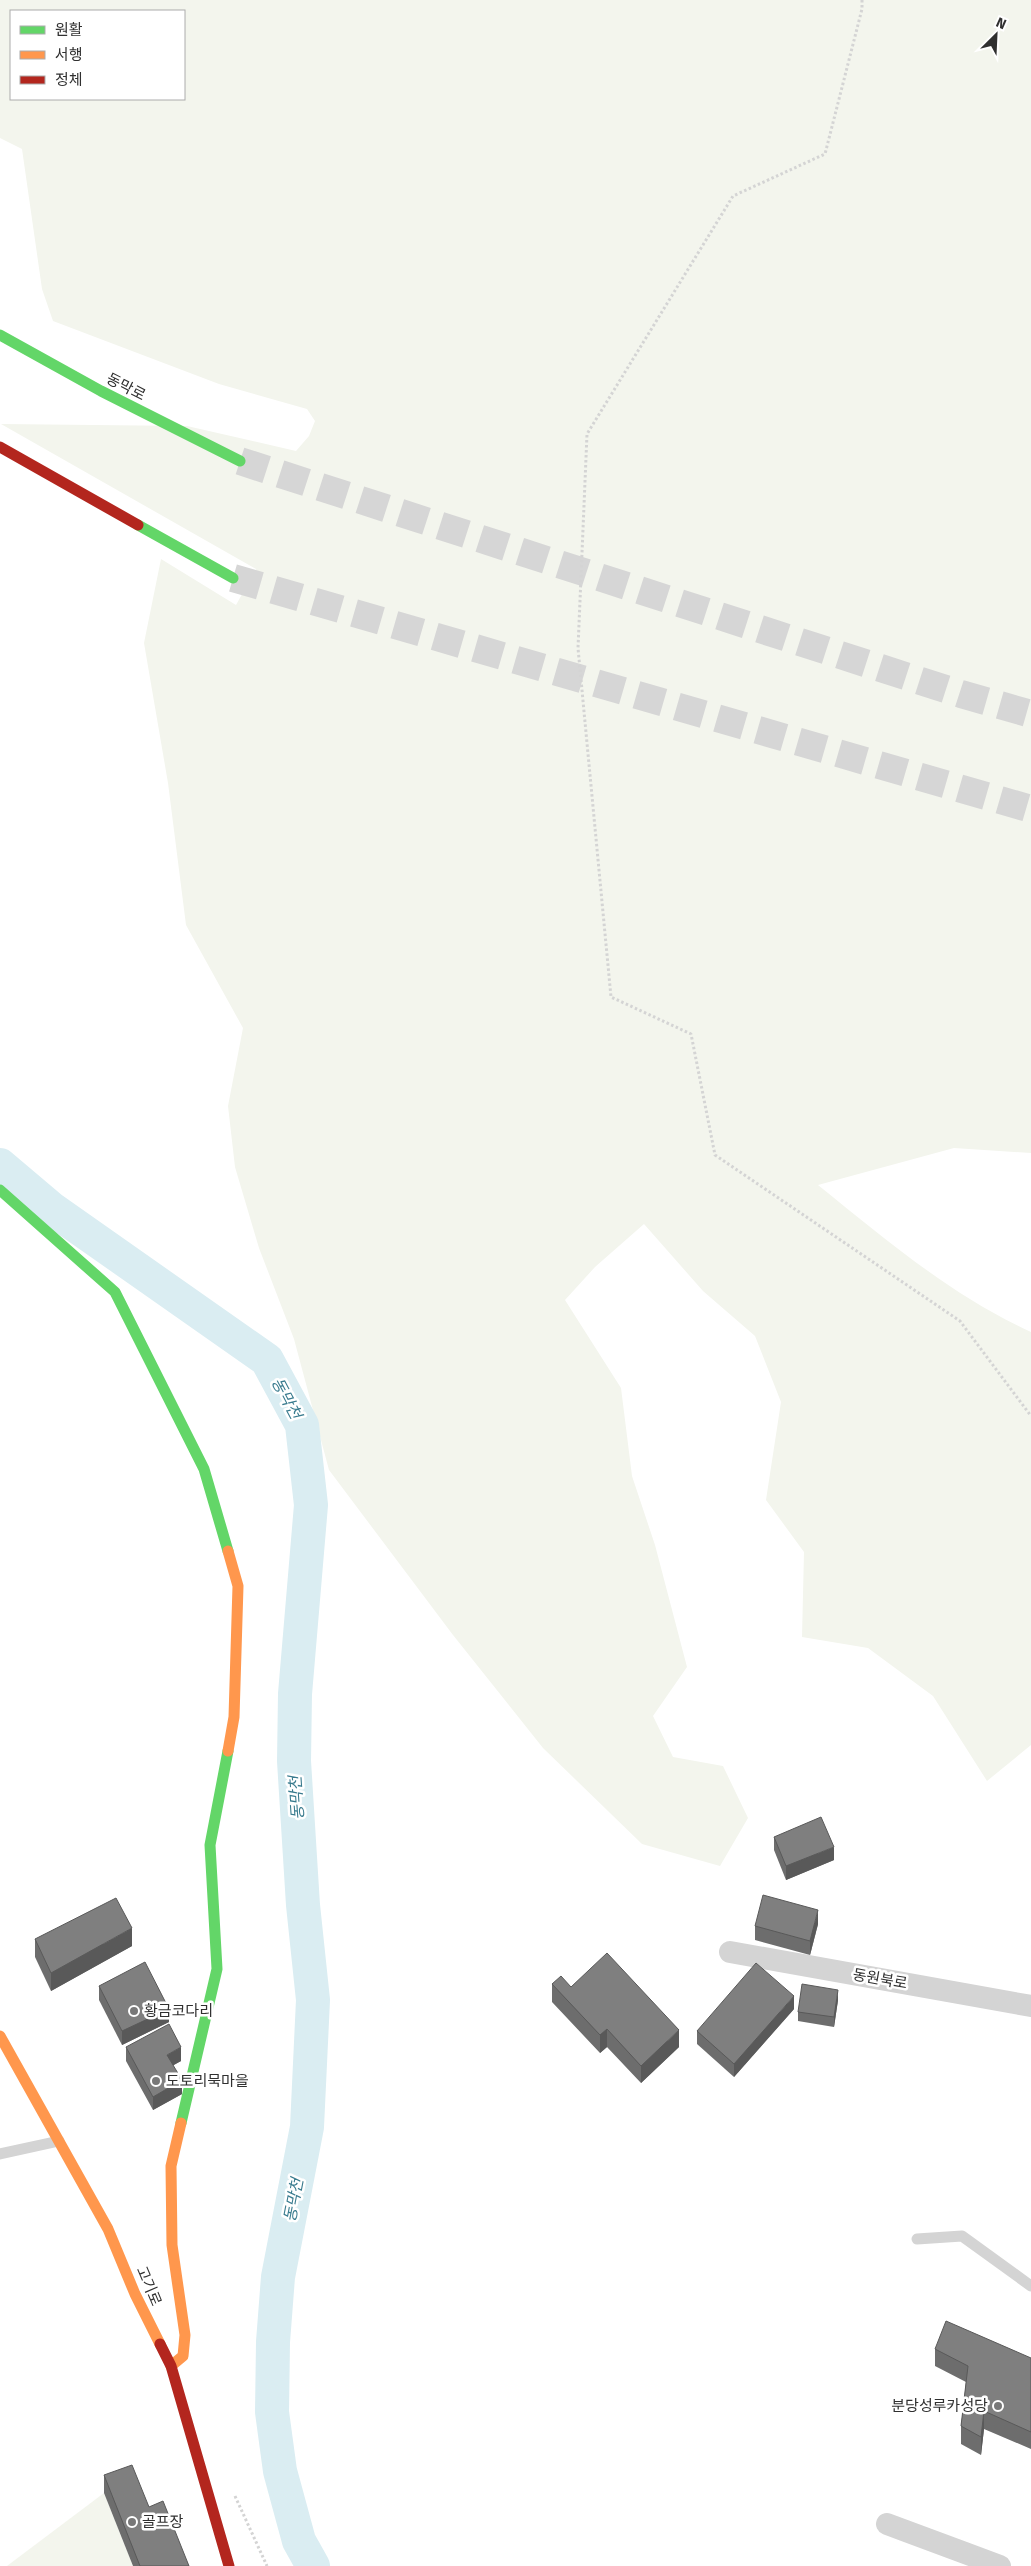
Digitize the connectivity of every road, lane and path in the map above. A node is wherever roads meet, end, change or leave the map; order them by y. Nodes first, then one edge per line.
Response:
1 (862, 0) edge
2 (0, 335) edge
3 (0, 447) edge
4 (240, 461) tunnel mouth
5 (233, 578) tunnel mouth
6 (0, 1190) edge
7 (1031, 1416) edge
8 (730, 1952) dead end
9 (1031, 2006) edge
10 (0, 2036) edge
11 (60, 2141) junction
12 (0, 2154) edge
13 (917, 2238) dead end
14 (1031, 2286) edge
15 (171, 2366) junction
16 (887, 2524) dead end
17 (229, 2566) edge
18 (1000, 2566) edge

1 - 7 path
2 - 4 street, 동막로
3 - 5 street
6 - 15 street
8 - 9 street, 동원북로
10 - 11 street, 고기로
11 - 12 lane
11 - 15 street, 고기로
13 - 14 lane
15 - 17 street, 고기로
16 - 18 street

